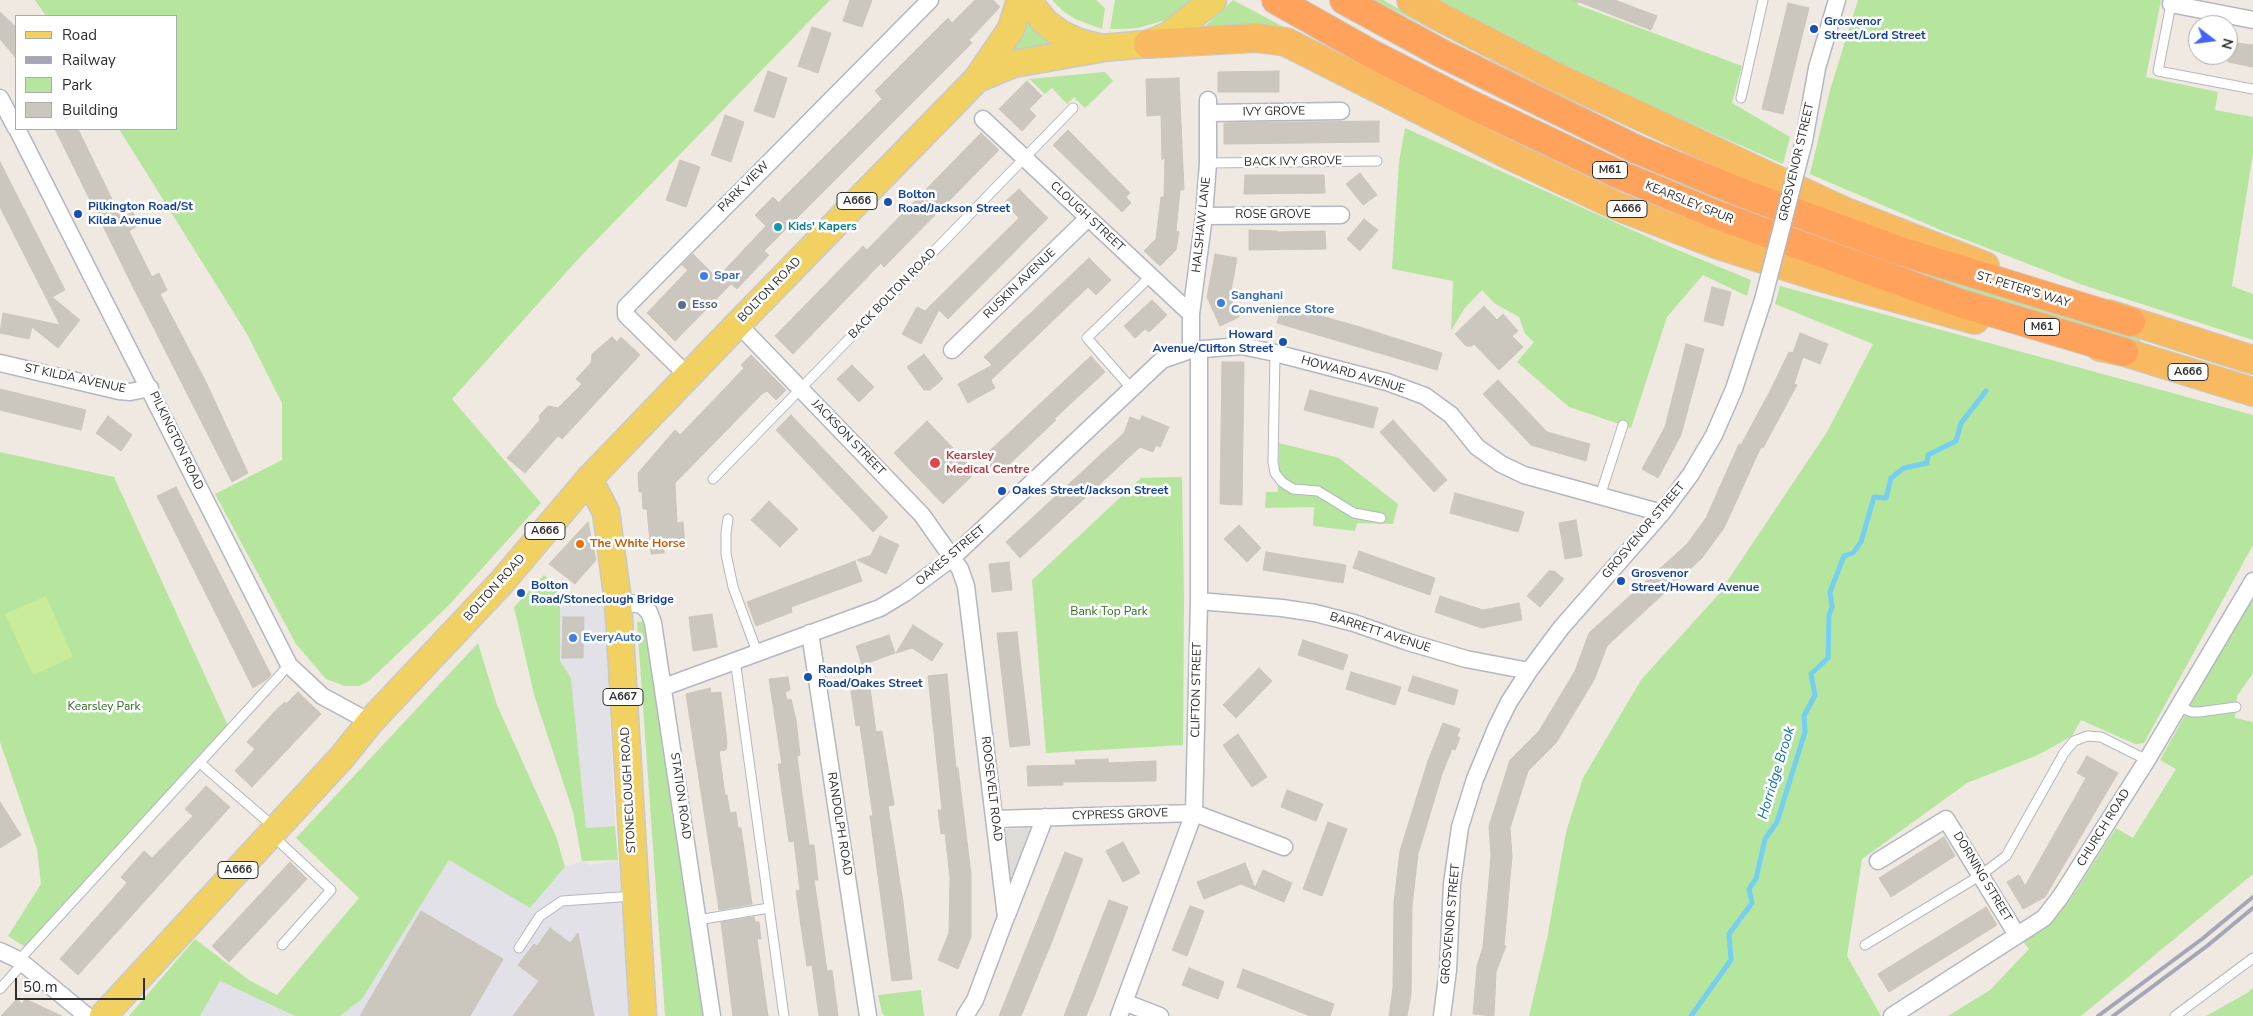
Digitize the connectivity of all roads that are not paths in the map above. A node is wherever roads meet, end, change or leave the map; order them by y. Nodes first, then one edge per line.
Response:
1 (930, 0) edge
2 (1020, 0) edge
3 (1027, 0) edge
4 (1212, 0) edge
5 (1276, 0) edge
6 (1344, 0) edge
7 (1410, 0) edge
8 (1763, 0) edge
9 (1838, 0) edge
10 (2171, 4) joint
11 (2253, 20) edge
12 (1148, 44) junction
13 (1102, 48) junction
14 (977, 79) junction
15 (2253, 90) edge
16 (0, 98) edge
17 (1741, 98) dead end
18 (1208, 106) joint
19 (1073, 108) dead end
20 (1341, 111) dead end
21 (984, 119) dead end
22 (15, 126) edge
23 (17, 130) edge
24 (1025, 158) junction
25 (1377, 161) dead end
26 (1208, 163) junction
27 (1342, 215) dead end
28 (1204, 216) junction
29 (1088, 218) junction
30 (1150, 276) junction
31 (1191, 314) junction
32 (2131, 322) junction
33 (738, 324) junction
34 (952, 350) dead end
35 (1195, 350) junction
36 (1275, 352) junction
37 (2124, 352) junction
38 (2253, 360) edge
39 (0, 362) edge
40 (687, 376) junction
41 (150, 388) junction
42 (1131, 388) junction
43 (800, 390) junction
44 (2253, 392) edge
45 (1623, 426) dead end
46 (589, 479) junction
47 (713, 479) dead end
48 (1600, 496) junction
49 (1662, 513) junction
50 (1381, 518) dead end
51 (728, 519) dead end
52 (952, 558) junction
53 (2253, 581) edge
54 (618, 601) junction
55 (1199, 601) junction
56 (810, 633) junction
57 (757, 652) junction
58 (735, 659) junction
59 (289, 665) junction
60 (1529, 671) junction
61 (664, 687) junction
62 (2179, 707) junction
63 (2236, 707) dead end
64 (370, 722) junction
65 (2147, 760) junction
66 (200, 763) junction
67 (1194, 813) junction
68 (1045, 817) junction
69 (995, 819) junction
70 (274, 832) junction
71 (1284, 847) dead end
72 (1878, 861) dead end
73 (1980, 875) junction
74 (635, 896) junction
75 (769, 908) junction
76 (1006, 917) junction
77 (698, 920) junction
78 (2017, 935) junction
79 (1865, 945) dead end
80 (282, 946) dead end
81 (519, 948) dead end
82 (0, 950) edge
83 (2253, 958) edge
84 (21, 962) junction
85 (0, 989) edge
86 (1121, 1009) edge
87 (87, 1016) edge
88 (103, 1016) edge
89 (643, 1016) edge
90 (712, 1016) edge
91 (784, 1016) edge
92 (868, 1016) edge
93 (965, 1016) edge
94 (1160, 1016) edge
95 (1442, 1016) edge
96 (1892, 1016) edge
97 (2175, 1016) edge

1 - 40 street, PARK VIEW
2 - 14 main road, BOLTON ROAD / A666
3 - 13 main road, A666
4 - 12 main road, A666
5 - 37 highway, KEARSLEY SPUR / M61
6 - 32 highway, ST. PETER'S WAY / M61
7 - 32 highway, A666
8 - 17 lane
9 - 49 street, GROSVENOR STREET, bridge
10 - 11 street
10 - 15 lane
12 - 13 main road, A666
12 - 37 highway, A666
13 - 14 main road, BOLTON ROAD / A666
14 - 33 main road, BOLTON ROAD / A666
16 - 22 street, PILKINGTON ROAD
18 - 20 street, IVY GROVE
18 - 26 street, HALSHAW LANE
19 - 24 lane, BACK BOLTON ROAD
21 - 24 street, CLOUGH STREET
23 - 41 street, PILKINGTON ROAD
24 - 29 street, CLOUGH STREET
24 - 43 lane, BACK BOLTON ROAD
25 - 26 lane, BACK IVY GROVE
26 - 28 street, HALSHAW LANE
27 - 28 street, ROSE GROVE
28 - 31 street, HALSHAW LANE
29 - 30 street, CLOUGH STREET
29 - 34 street, RUSKIN AVENUE
30 - 31 street, CLOUGH STREET
30 - 42 lane
31 - 35 street, HALSHAW LANE
32 - 38 highway, ST. PETER'S WAY / A666
33 - 40 main road, BOLTON ROAD / A666
33 - 43 street, JACKSON STREET
35 - 36 street, HOWARD AVENUE
35 - 42 street, OAKES STREET
35 - 55 street, CLIFTON STREET
36 - 48 street, HOWARD AVENUE
36 - 50 lane
37 - 44 highway, A666
39 - 41 street, ST KILDA AVENUE
40 - 46 main road, BOLTON ROAD / A666
41 - 59 street, PILKINGTON ROAD
42 - 52 street, OAKES STREET
43 - 47 lane, BACK BOLTON ROAD
43 - 52 street, JACKSON STREET
45 - 48 lane
46 - 54 main road, STONECLOUGH ROAD / A667
46 - 64 main road, BOLTON ROAD / A666
48 - 49 street, HOWARD AVENUE
49 - 60 street, GROSVENOR STREET
51 - 57 lane
52 - 56 street, OAKES STREET
52 - 69 street, ROOSEVELT ROAD
53 - 62 street, CHURCH ROAD
54 - 61 street, STATION ROAD
54 - 74 main road, STONECLOUGH ROAD / A667
55 - 60 street, BARRETT AVENUE
55 - 67 street, CLIFTON STREET
56 - 57 street, OAKES STREET
56 - 92 street, RANDOLPH ROAD
57 - 58 street, OAKES STREET
58 - 61 street, OAKES STREET
58 - 75 lane
59 - 64 street, PILKINGTON ROAD
59 - 66 lane
60 - 95 street, GROSVENOR STREET
61 - 77 street, STATION ROAD
62 - 63 lane
62 - 65 street, CHURCH ROAD
64 - 70 main road, BOLTON ROAD / A666
65 - 73 lane
65 - 78 street, CHURCH ROAD
66 - 70 lane
66 - 84 lane
67 - 68 street, CYPRESS GROVE
67 - 71 street
67 - 86 street, CLIFTON STREET
68 - 69 street, CYPRESS GROVE
68 - 76 street
69 - 76 street, ROOSEVELT ROAD
70 - 80 lane
70 - 88 main road, BOLTON ROAD / A666
72 - 73 street, DORNING STREET
73 - 78 street, DORNING STREET
73 - 79 lane
74 - 81 lane
74 - 89 main road, STONECLOUGH ROAD / A667
75 - 77 lane
75 - 91 lane
76 - 93 street, ROOSEVELT ROAD
77 - 90 street, STATION ROAD
78 - 96 street, CHURCH ROAD
82 - 84 street
83 - 97 lane
84 - 85 lane
84 - 87 street
86 - 94 street

